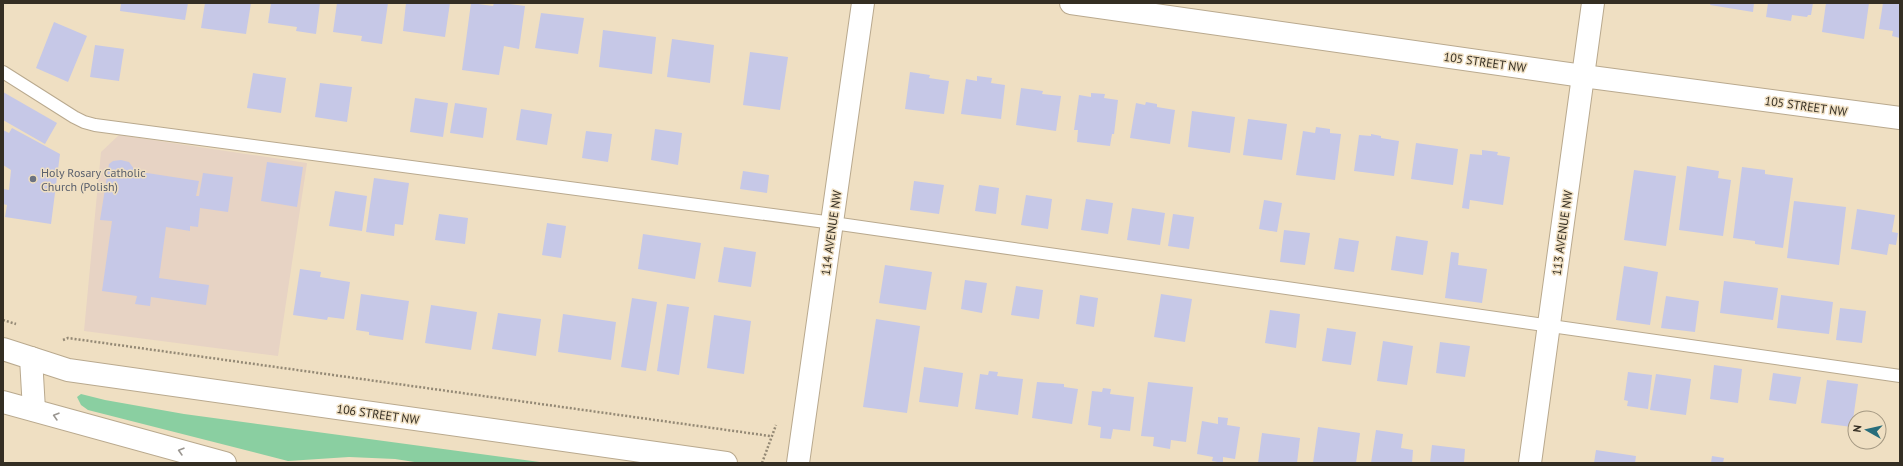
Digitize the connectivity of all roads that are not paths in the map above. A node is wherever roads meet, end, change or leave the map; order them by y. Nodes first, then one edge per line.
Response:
1 (862, 3) edge
2 (1071, 3) edge
3 (1593, 3) edge
4 (3, 72) edge
5 (1583, 76) junction
6 (1900, 118) edge
7 (833, 223) junction
8 (1549, 326) junction
9 (3, 349) edge
10 (31, 358) junction
11 (1900, 376) edge
12 (3, 402) edge
13 (34, 410) junction
14 (225, 463) edge
15 (726, 463) edge
16 (798, 463) edge
17 (1530, 463) edge

1 - 7 street, 114 AVENUE NW
2 - 5 street, 105 STREET NW
3 - 5 street, 113 AVENUE NW
4 - 7 lane
5 - 6 street, 105 STREET NW
5 - 8 street, 113 AVENUE NW
7 - 8 lane
7 - 16 street, 114 AVENUE NW
8 - 11 lane
8 - 17 street, 113 AVENUE NW
9 - 10 street, 106 STREET NW
10 - 13 street
10 - 15 street, 106 STREET NW
12 - 13 street
14 -> 13 street

